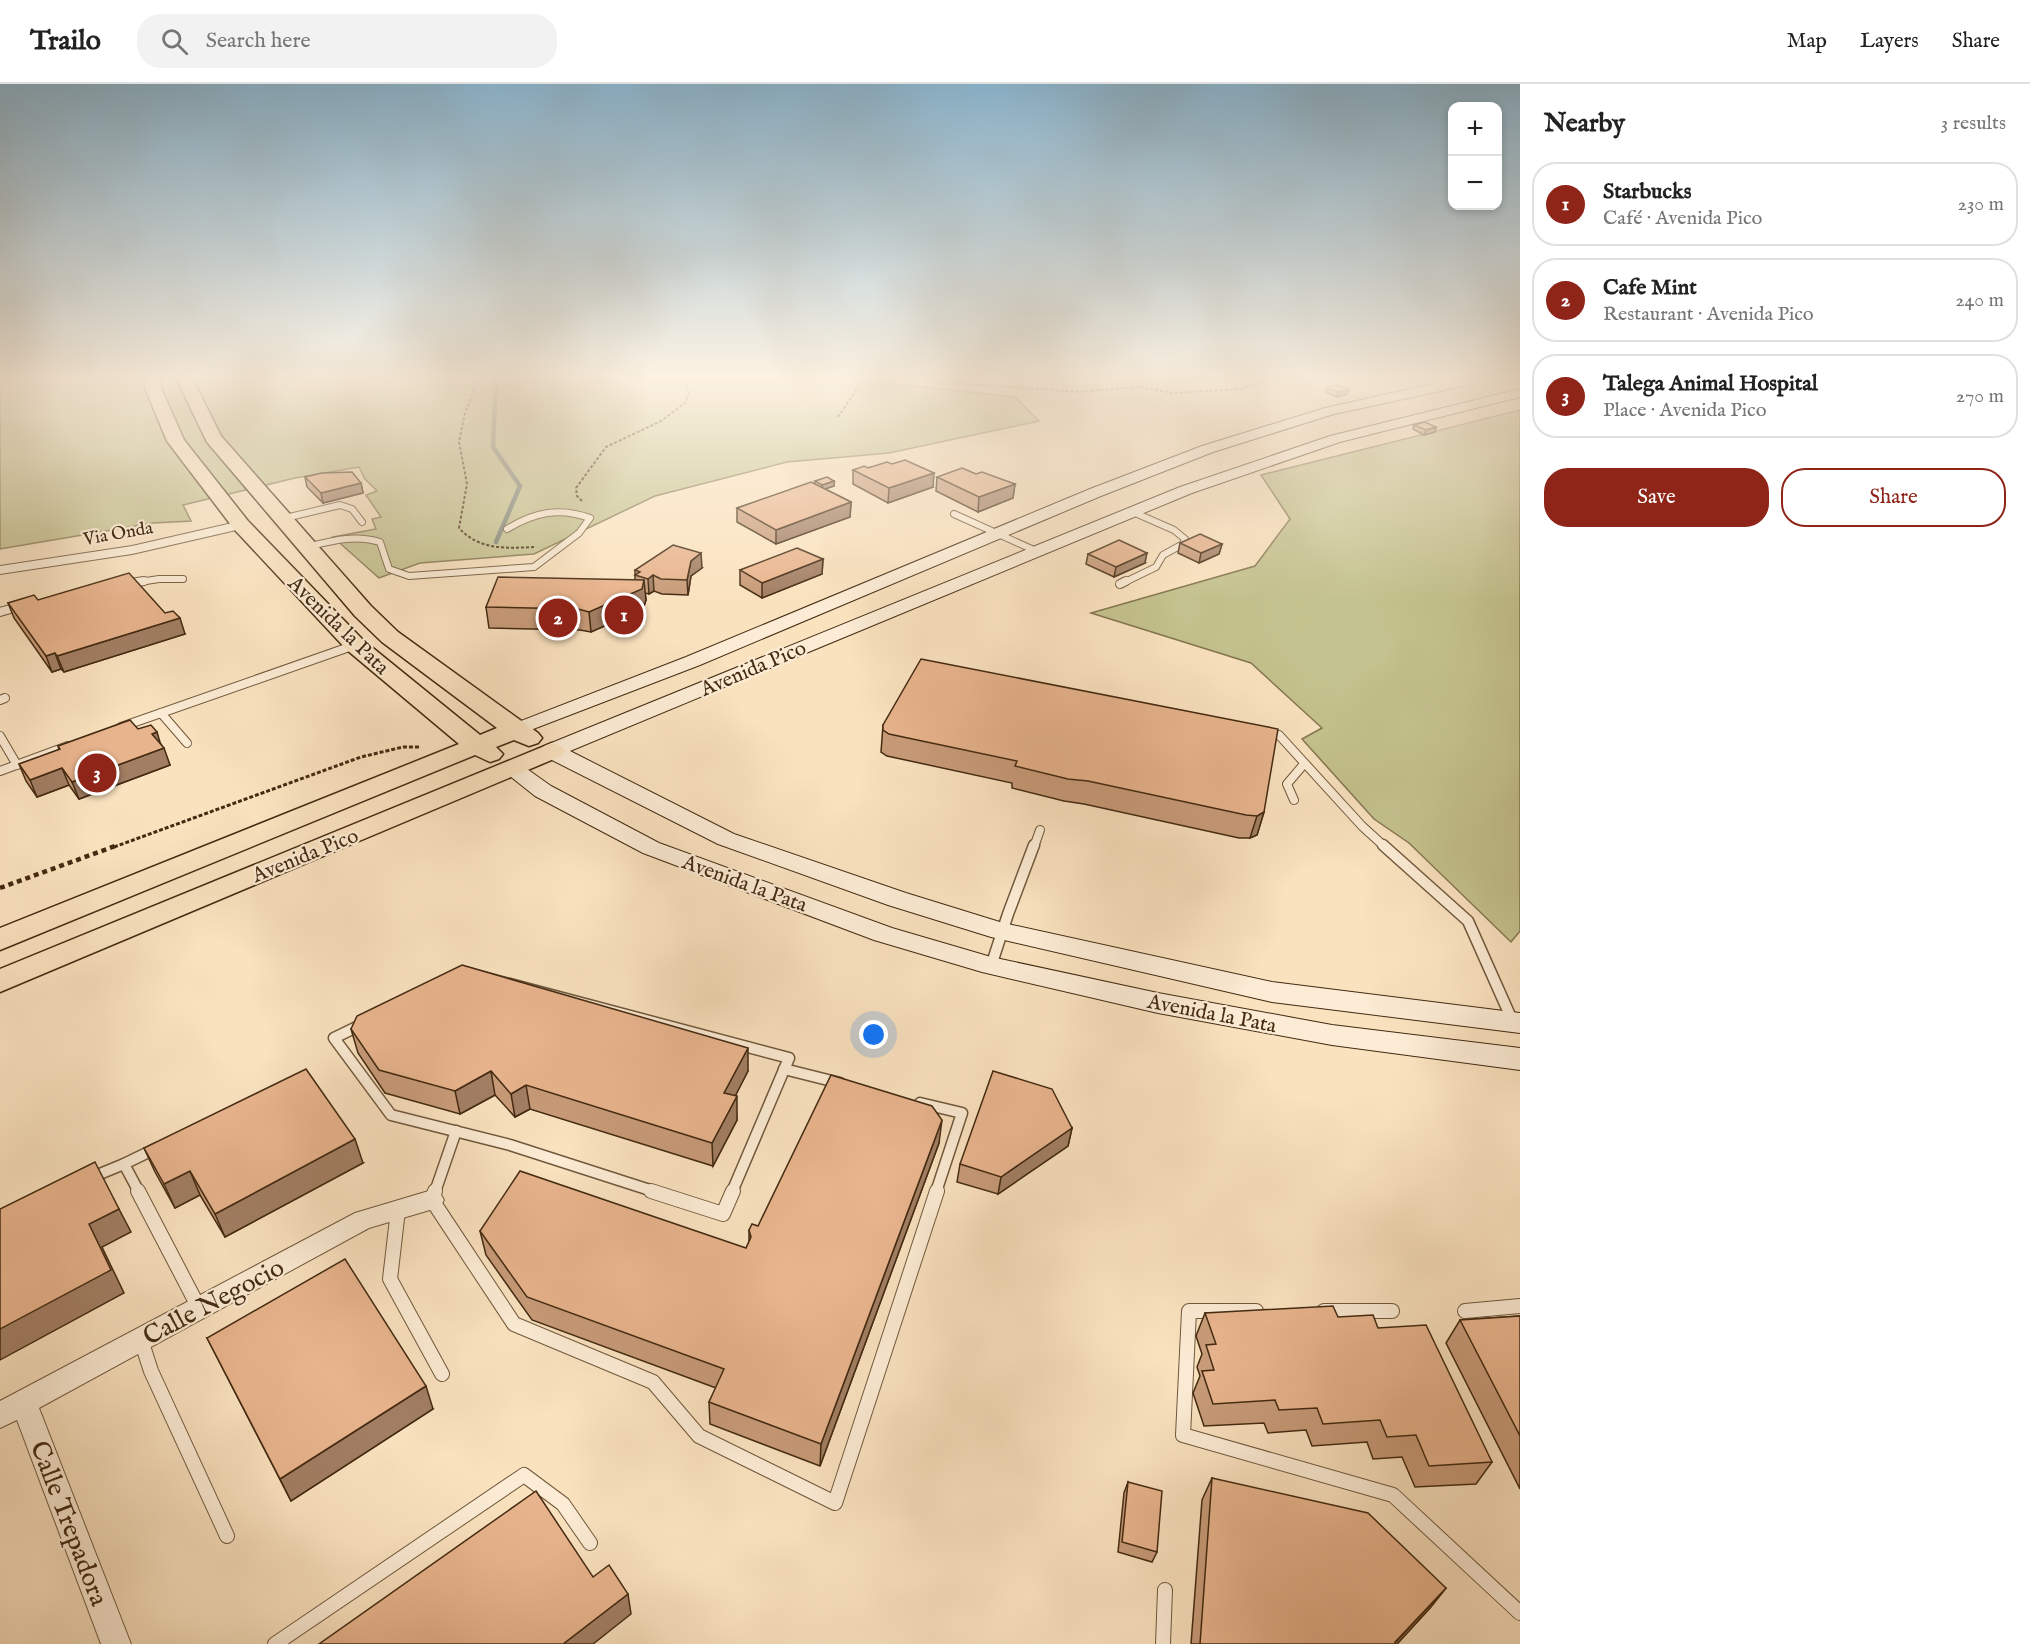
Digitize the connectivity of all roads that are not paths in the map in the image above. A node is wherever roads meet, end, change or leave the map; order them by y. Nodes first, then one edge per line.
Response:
1 (185, 453) edge
2 (225, 453) edge
3 (1204, 453) edge
4 (1295, 453) edge
5 (1132, 512) junction
6 (954, 513) dead end
7 (281, 519) junction
8 (362, 522) dead end
9 (241, 525) junction
10 (507, 529) dead end
11 (998, 534) junction
12 (301, 542) junction
13 (1036, 551) junction
14 (0, 570) edge
15 (183, 579) dead end
16 (1120, 584) dead end
17 (116, 586) edge
18 (30, 603) edge
19 (0, 612) edge
20 (355, 645) junction
21 (161, 713) junction
22 (115, 729) edge
23 (515, 730) junction
24 (1279, 735) edge
25 (0, 736) edge
26 (82, 741) edge
27 (187, 742) dead end
28 (478, 746) junction
29 (552, 751) junction
30 (1304, 764) junction
31 (17, 765) junction
32 (512, 769) junction
33 (0, 771) edge
34 (1294, 800) dead end
35 (1040, 830) dead end
36 (1000, 931) junction
37 (0, 940) edge
38 (991, 966) junction
39 (0, 981) edge
40 (1517, 1022) edge
41 (1520, 1059) edge
42 (784, 1070) junction
43 (851, 1086) edge
44 (907, 1100) edge
45 (456, 1131) junction
46 (166, 1143) edge
47 (124, 1164) junction
48 (83, 1181) edge
49 (432, 1200) junction
50 (398, 1210) junction
51 (1520, 1306) edge
52 (199, 1308) junction
53 (1273, 1311) edge
54 (1308, 1311) edge
55 (1392, 1311) dead end
56 (1465, 1311) dead end
57 (141, 1340) junction
58 (442, 1374) dead end
59 (24, 1402) junction
60 (0, 1415) edge
61 (227, 1536) dead end
62 (590, 1543) dead end
63 (1165, 1590) dead end
64 (1520, 1613) edge
65 (116, 1644) edge
66 (275, 1644) edge
67 (1163, 1644) edge

1 - 9 highway, Avenida la Pata
2 - 7 highway, Avenida la Pata
3 - 11 main road, Avenida Pico
4 - 5 main road, Avenida Pico
5 - 13 main road, Avenida Pico
5 - 16 lane
6 - 11 lane
7 - 8 lane
7 - 12 highway, Avenida la Pata
9 - 12 highway
9 - 14 street, Via Onda
9 - 20 highway, Avenida la Pata
10 - 12 lane
11 - 13 lane
11 - 23 main road, Avenida Pico
12 - 23 highway, Avenida la Pata
13 - 29 main road, Avenida Pico
15 - 17 lane
18 - 19 lane
20 - 21 lane
20 - 28 highway, Avenida la Pata
21 - 22 lane
21 - 27 lane
23 - 28 highway, Avenida Pico
23 - 29 highway, Avenida la Pata
24 - 30 lane
25 - 31 lane
26 - 31 lane
28 - 32 highway, Avenida la Pata
28 - 37 highway, Avenida Pico
29 - 32 highway, Avenida Pico
29 - 36 main road, Avenida la Pata
30 - 34 lane
30 - 40 lane
31 - 33 lane
32 - 38 main road, Avenida la Pata
32 - 39 highway, Avenida Pico
35 - 36 lane
36 - 38 lane
36 - 40 main road, Avenida la Pata
38 - 41 main road, Avenida la Pata
42 - 43 lane
42 - 45 lane
42 - 45 lane
44 - 49 lane
45 - 49 lane
46 - 47 lane
47 - 48 lane
47 - 52 lane
49 - 50 street, Calle Negocio
50 - 52 street, Calle Negocio
50 - 58 lane
51 - 56 lane
52 - 57 street, Calle Negocio
53 - 64 lane
54 - 55 lane
57 - 59 street, Calle Negocio
57 - 61 lane
59 - 60 street, Calle Negocio
59 - 65 street, Calle Trepadora
62 - 66 lane
63 - 67 lane

